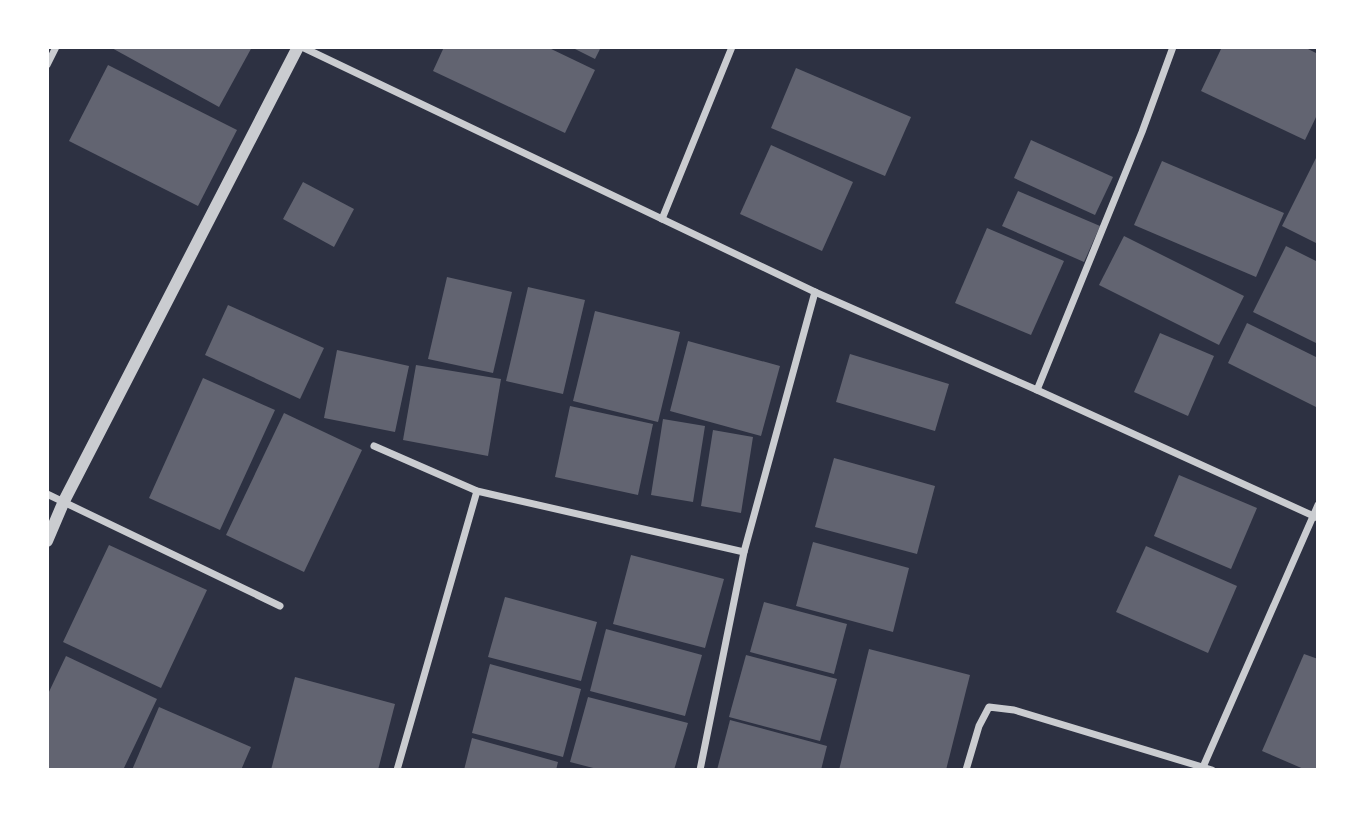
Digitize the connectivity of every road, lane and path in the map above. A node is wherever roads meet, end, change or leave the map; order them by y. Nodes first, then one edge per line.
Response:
1 (56, 47) edge
2 (300, 47) edge
3 (733, 47) edge
4 (1173, 47) edge
5 (47, 65) edge
6 (662, 219) junction
7 (815, 292) junction
8 (1037, 390) junction
9 (373, 446) dead end
10 (477, 491) junction
11 (47, 494) edge
12 (64, 501) junction
13 (1318, 505) edge
14 (1315, 517) edge
15 (47, 541) edge
16 (744, 552) junction
17 (280, 606) dead end
18 (1203, 767) junction
19 (397, 770) edge
20 (700, 770) edge
21 (966, 770) edge
22 (1212, 770) edge

1 - 5 street
2 - 6 street
2 - 12 street
3 - 6 street
4 - 8 street
6 - 7 street
7 - 8 street
7 - 16 street
8 - 14 street
9 - 10 street
10 - 16 street
10 - 19 street
11 - 12 street
12 - 15 street
12 - 17 street
13 - 14 street
14 - 18 street
16 - 20 street
18 - 21 street
18 - 22 street

